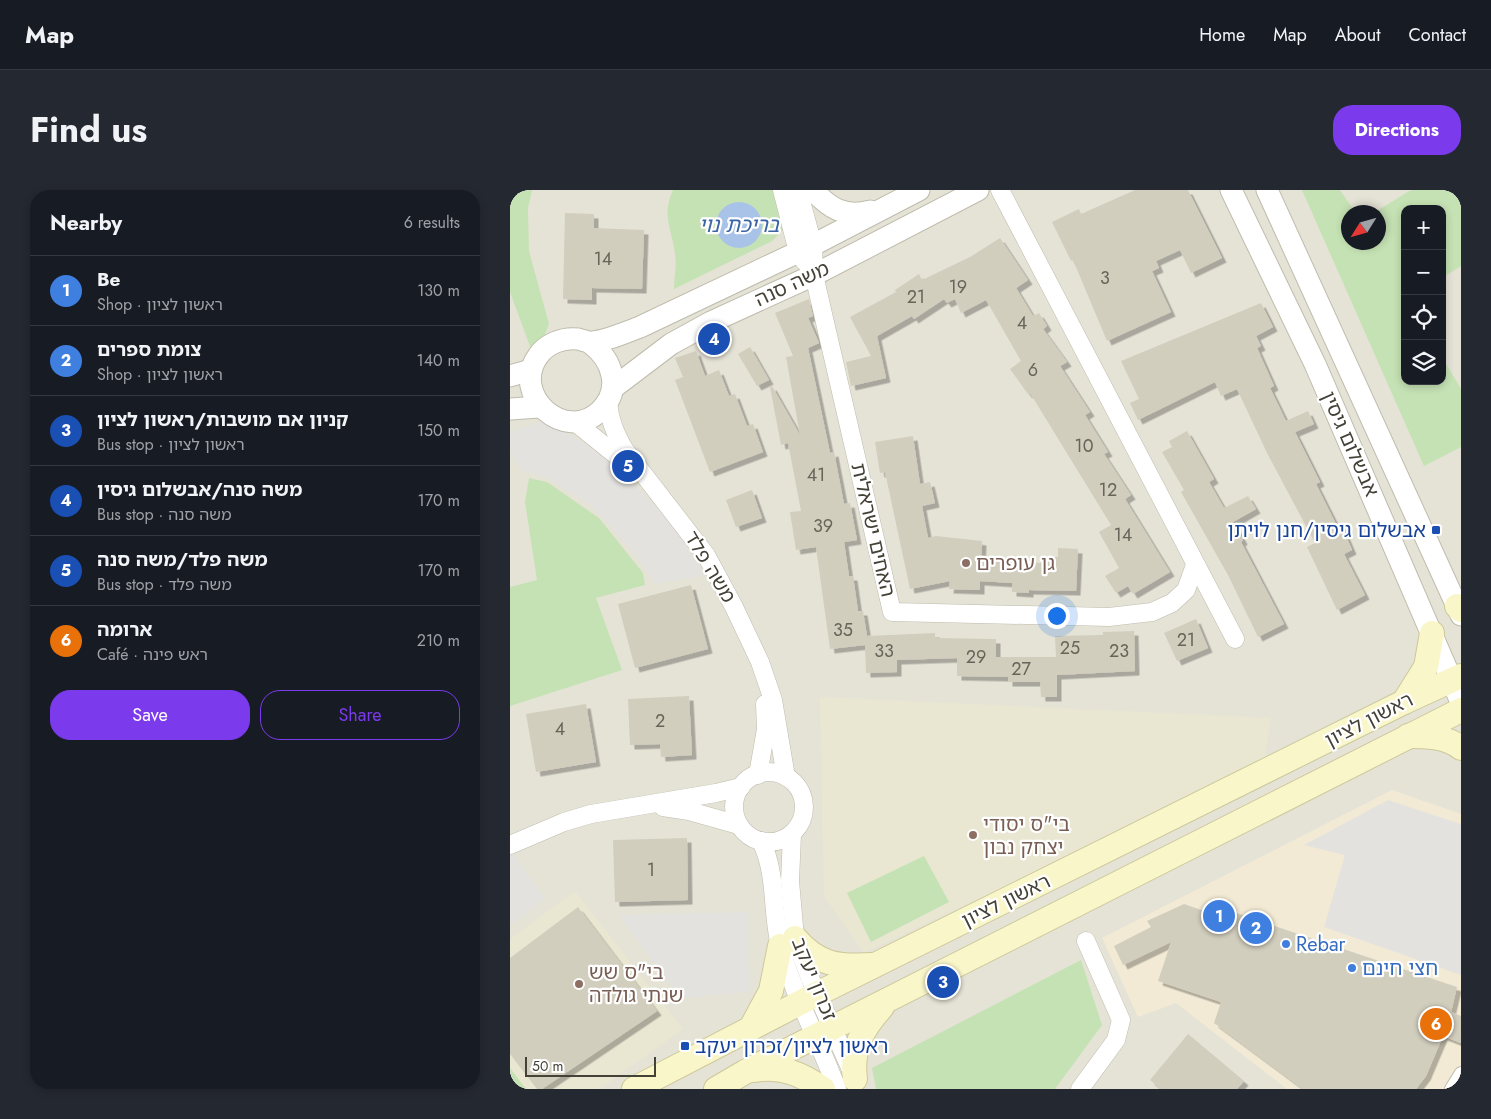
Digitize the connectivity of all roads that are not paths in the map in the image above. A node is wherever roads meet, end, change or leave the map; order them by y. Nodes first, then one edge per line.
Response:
1 (782, 190) edge
2 (798, 190) edge
3 (812, 190) edge
4 (918, 190) edge
5 (978, 190) edge
6 (1000, 190) edge
7 (1231, 190) edge
8 (1266, 190) edge
9 (885, 208) junction
10 (805, 248) junction
11 (814, 275) junction
12 (590, 343) junction
13 (531, 370) junction
14 (510, 376) edge
15 (610, 394) junction
16 (539, 407) junction
17 (510, 409) edge
18 (575, 422) junction
19 (646, 480) junction
20 (1195, 565) junction
21 (1460, 610) edge
22 (1432, 633) junction
23 (1235, 639) dead end
24 (760, 662) junction
25 (1457, 678) edge
26 (1404, 702) junction
27 (1461, 702) edge
28 (1461, 710) edge
29 (1406, 736) junction
30 (1461, 748) edge
31 (758, 775) junction
32 (786, 777) junction
33 (741, 787) junction
34 (647, 805) junction
35 (739, 825) junction
36 (792, 834) junction
37 (761, 841) junction
38 (510, 845) edge
39 (1086, 941) dead end
40 (788, 942) junction
41 (876, 965) junction
42 (809, 999) junction
43 (890, 999) junction
44 (751, 1028) junction
45 (825, 1032) junction
46 (745, 1072) junction
47 (850, 1086) edge
48 (634, 1089) edge
49 (716, 1089) edge
50 (823, 1089) edge
51 (1080, 1089) edge

1 - 10 street
2 - 10 street
3 - 9 street
4 - 9 street, משה סנה
5 - 11 street, משה סנה
6 - 20 street
7 - 22 street, אבשלום גיסין
8 - 21 street, אבשלום גיסין
9 - 10 street, משה סנה
10 - 11 street
10 - 12 street, משה סנה
11 - 15 street, משה סנה
11 - 20 street, האחים ישראלית
12 - 13 street
12 - 15 street
13 - 14 street
13 - 16 street
15 - 18 street
15 - 19 street, משה פלד
16 - 17 street
16 - 18 street
18 - 19 street, משה פלד
19 - 24 street, משה פלד
20 - 23 street
22 - 25 street, אבשלום גיסין
22 - 26 main road
24 - 31 street, משה פלד
24 - 32 street, משה פלד
25 - 26 main road, ראשון לציון
25 - 27 street, אבשלום גיסין
26 - 41 main road, ראשון לציון
28 - 29 main road, ראשון לציון
29 - 30 main road
29 - 43 main road, ראשון לציון
31 - 32 street
31 - 33 street
32 - 36 street
33 - 34 street
33 - 35 street
34 - 35 street
34 - 38 street
35 - 37 street
36 - 37 street
36 - 40 street, זכרון יעקב
37 - 40 street, זכרון יעקב
39 - 51 street
40 - 41 main road
40 - 42 street, זכרון יעקב
40 - 44 main road
41 - 42 main road, ראשון לציון
42 - 44 main road, ראשון לציון
42 - 45 street, זכרון יעקב
43 - 45 main road, ראשון לציון
43 - 47 main road
44 - 48 main road, ראשון לציון
45 - 46 main road, ראשון לציון
45 - 47 street, זכרון יעקב
46 - 49 main road, ראשון לציון
46 - 50 main road

